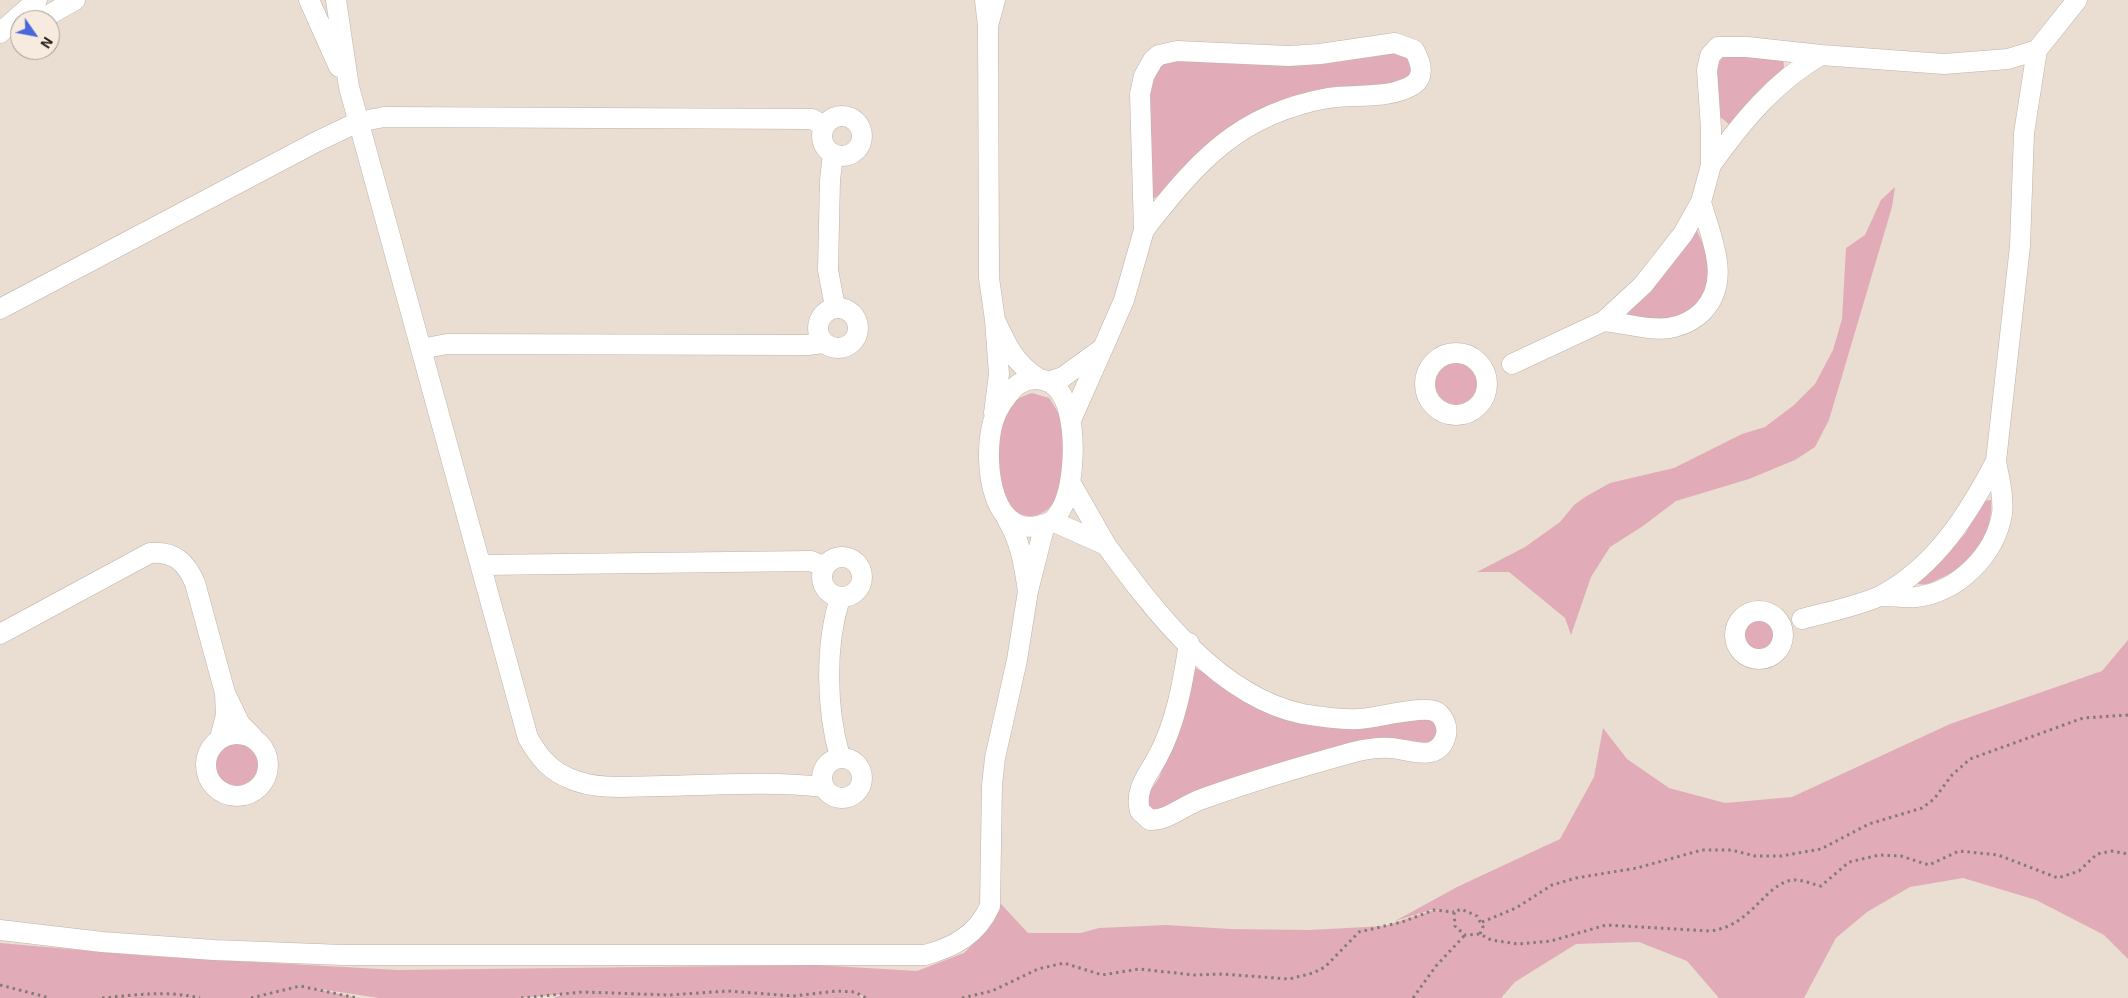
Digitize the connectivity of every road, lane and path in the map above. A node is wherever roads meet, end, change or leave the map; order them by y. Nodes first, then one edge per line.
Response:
1 (37, 0) edge
2 (75, 0) edge
3 (309, 0) edge
4 (336, 0) edge
5 (985, 0) edge
6 (995, 0) edge
7 (2077, 0) edge
8 (58, 10) edge
9 (988, 26) junction
10 (0, 33) edge
11 (2037, 50) junction
12 (1821, 55) junction
13 (348, 87) junction
14 (358, 122) junction
15 (824, 126) junction
16 (832, 154) junction
17 (1711, 165) junction
18 (1701, 202) junction
19 (1144, 230) junction
20 (836, 307) junction
21 (0, 309) edge
22 (995, 320) junction
23 (1604, 322) junction
24 (823, 343) junction
25 (1102, 348) junction
26 (421, 349) junction
27 (1476, 359) junction
28 (1512, 364) junction
29 (1043, 380) junction
30 (1487, 391) junction
31 (1072, 420) junction
32 (993, 421) junction
33 (1996, 461) junction
34 (1070, 482) junction
35 (1006, 519) junction
36 (1049, 522) junction
37 (1106, 545) junction
38 (481, 565) junction
39 (825, 567) junction
40 (1028, 591) junction
41 (1881, 596) junction
42 (840, 598) junction
43 (1774, 616) junction
44 (1802, 619) junction
45 (0, 634) edge
46 (1783, 640) junction
47 (1189, 643) junction
48 (225, 694) junction
49 (2128, 715) edge
50 (220, 738) junction
51 (253, 738) junction
52 (840, 757) junction
53 (823, 787) junction
54 (2128, 854) edge
55 (1454, 912) junction
56 (1482, 922) junction
57 (0, 930) edge
58 (1480, 934) junction
59 (1465, 935) junction
60 (0, 985) edge
61 (50, 998) edge
62 (102, 998) edge
63 (200, 998) edge
64 (252, 998) edge
65 (357, 998) edge
66 (521, 998) edge
67 (866, 998) edge
68 (962, 998) edge
69 (1413, 998) edge

1 - 10 street
2 - 8 street
3 - 13 street
4 - 13 street
5 - 9 street
6 - 9 street
7 - 11 street
9 - 22 street
11 - 12 street
11 - 33 street
12 - 17 street
12 - 17 street
13 - 14 street
14 - 15 street
14 - 21 street
14 - 26 street
15 - 16 street
15 - 16 street
16 - 20 street
17 - 18 street
18 - 23 street
18 - 23 street
19 - 19 street
19 - 25 street
20 - 24 street
20 - 24 street
22 - 29 street
22 - 32 street
23 - 28 street
24 - 26 street
25 - 29 street
25 - 31 street
26 - 38 street
27 - 28 street
27 - 30 street
27 - 30 street
28 - 30 street
29 - 31 street
29 - 32 street
31 - 34 street
32 - 35 street
33 - 41 street
33 - 41 street
34 - 36 street
34 - 37 street
35 - 36 street
35 - 40 street
36 - 37 street
36 - 40 street
37 - 47 street
38 - 39 street
38 - 53 street
39 - 42 street
39 - 42 street
40 - 57 street
41 - 44 street
42 - 52 street
43 - 44 street
43 - 46 street
43 - 46 street
44 - 46 street
45 - 48 street
47 - 47 street
48 - 50 street
48 - 51 street
49 - 56 path
50 - 51 street
50 - 51 street
52 - 53 street
52 - 53 street
54 - 58 path
55 - 56 path
55 - 59 path
55 - 68 path
56 - 58 path
58 - 59 path
59 - 69 path
60 - 61 path
62 - 63 path
64 - 65 path
66 - 67 path

